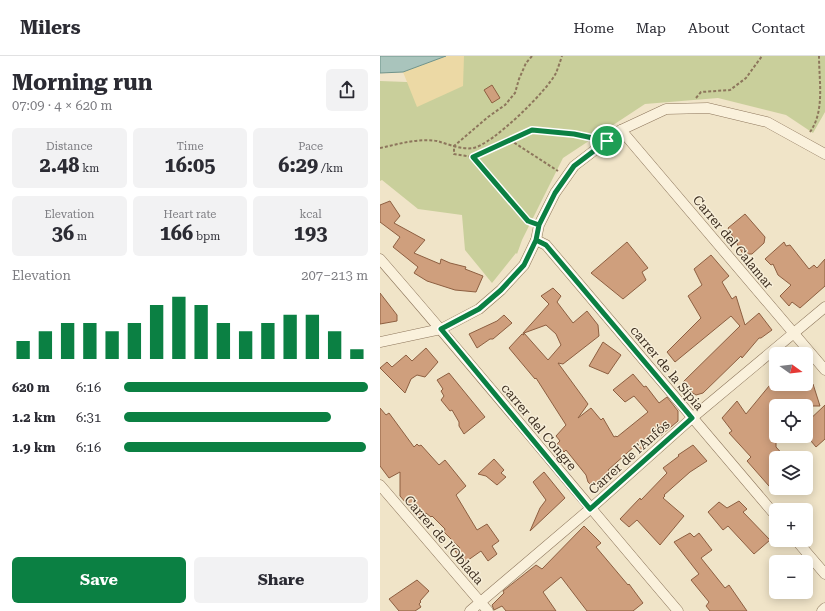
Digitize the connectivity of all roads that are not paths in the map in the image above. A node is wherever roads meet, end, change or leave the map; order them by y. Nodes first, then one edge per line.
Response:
1 (621, 130) junction
2 (825, 154) edge
3 (536, 240) junction
4 (380, 259) edge
5 (825, 307) edge
6 (441, 329) junction
7 (794, 333) junction
8 (380, 342) edge
9 (825, 370) edge
10 (692, 418) junction
11 (380, 486) edge
12 (769, 508) edge
13 (590, 509) junction
14 (802, 547) edge
15 (825, 574) edge
16 (481, 603) junction
17 (825, 608) edge
18 (470, 611) edge
19 (488, 611) edge
20 (678, 611) edge
21 (822, 611) edge

1 - 2 street
1 - 3 street
1 - 7 street, Carrer del Calamar
3 - 6 street
3 - 10 street, carrer de la Sípia
4 - 6 street, carrer del Congre
5 - 7 street, Carrer de l'Anfós
6 - 8 street
6 - 13 street, carrer del Congre
7 - 9 street, Carrer del Calamar
7 - 10 street, Carrer de l'Anfós
10 - 12 street, carrer de la Sípia
10 - 13 street, Carrer de l'Anfós
11 - 16 street, Carrer de l'Oblada
13 - 16 street, Carrer de l'Anfós
13 - 20 street, carrer del Congre
14 - 15 street
16 - 18 street, Carrer de l'Anfós
16 - 19 street, Carrer de l'Oblada
17 - 21 street

